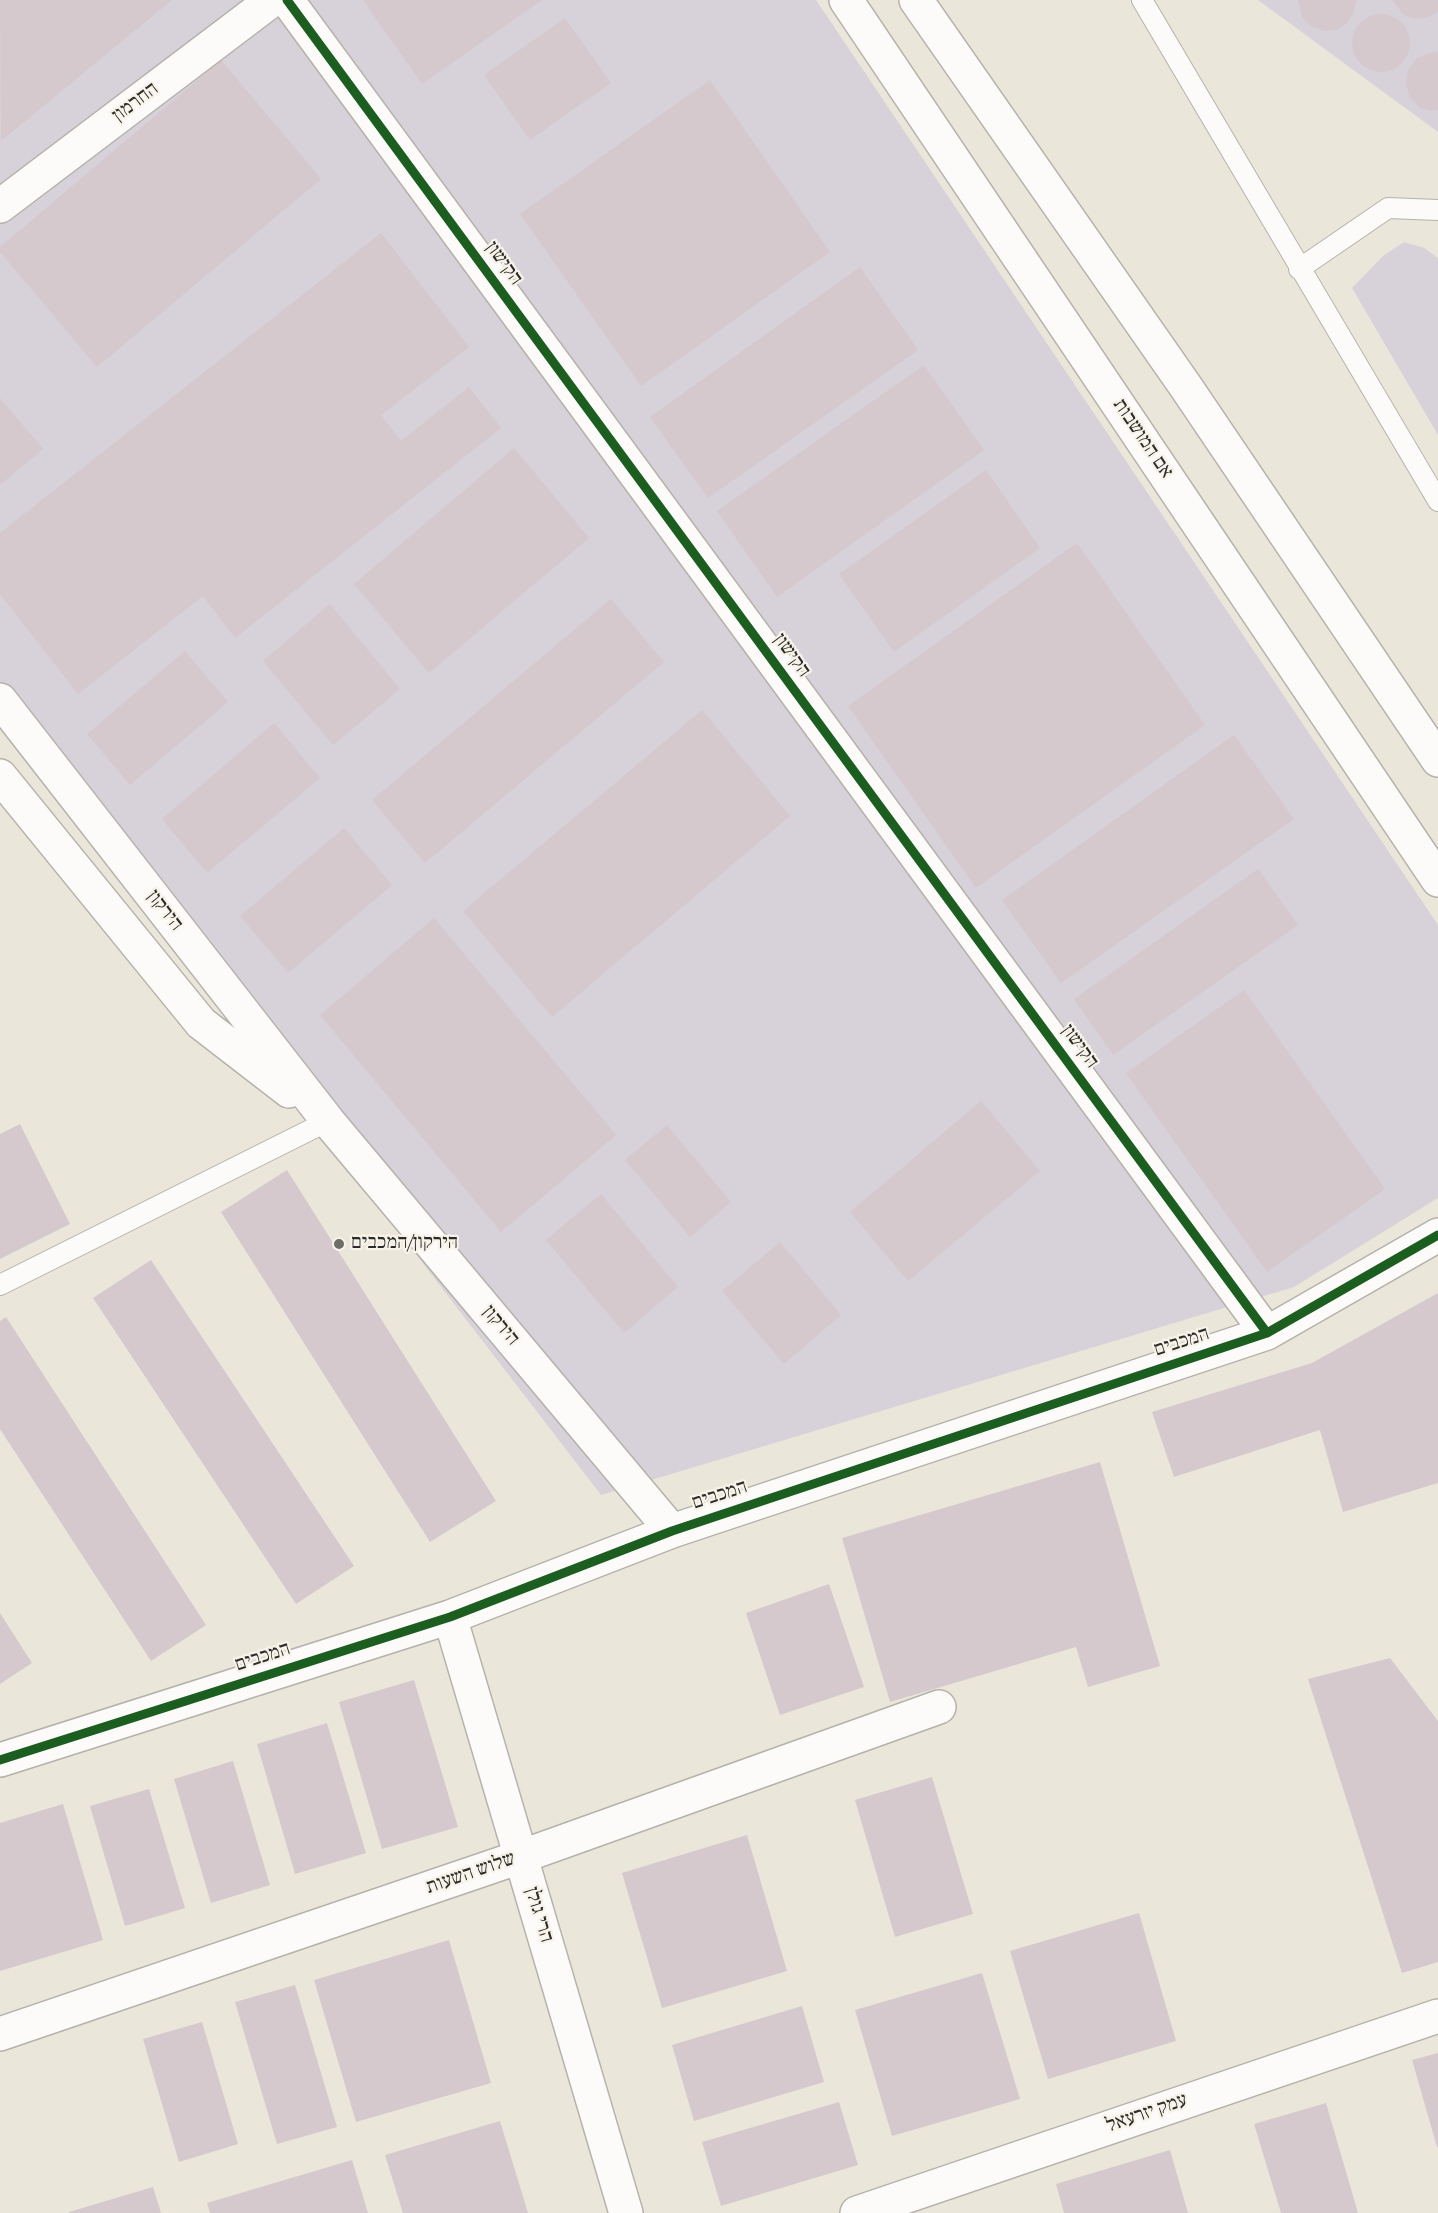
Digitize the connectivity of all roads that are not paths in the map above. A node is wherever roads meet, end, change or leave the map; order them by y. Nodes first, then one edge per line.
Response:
1 (272, 0) edge
2 (286, 0) edge
3 (846, 0) edge
4 (916, 0) edge
5 (1142, 0) edge
6 (0, 206) edge
7 (1438, 210) edge
8 (1299, 269) junction
9 (1438, 501) edge
10 (0, 700) edge
11 (1438, 760) edge
12 (0, 776) edge
13 (1438, 880) edge
14 (328, 1121) junction
15 (1438, 1235) edge
16 (0, 1285) edge
17 (1267, 1333) junction
18 (672, 1531) junction
19 (450, 1617) junction
20 (939, 1707) dead end
21 (0, 1760) edge
22 (520, 1857) junction
23 (1438, 2016) edge
24 (0, 2034) edge
25 (626, 2213) edge
26 (857, 2213) edge

1 - 6 street, החרמון
2 - 17 street, הקישון
3 - 13 street, אם המושבות
4 - 11 street
5 - 8 lane
7 - 8 lane
8 - 9 lane
10 - 14 street, הירקון
12 - 14 street, הירקון
14 - 16 lane
14 - 18 street, הירקון
15 - 17 street, המכבים
17 - 18 street, המכבים
18 - 19 street, המכבים
19 - 21 street, המכבים
19 - 22 street, הרי גולן
20 - 22 street, שלוש השעות
22 - 24 street, שלוש השעות
22 - 25 street, הרי גולן
23 - 26 street, עמק יזרעאל

